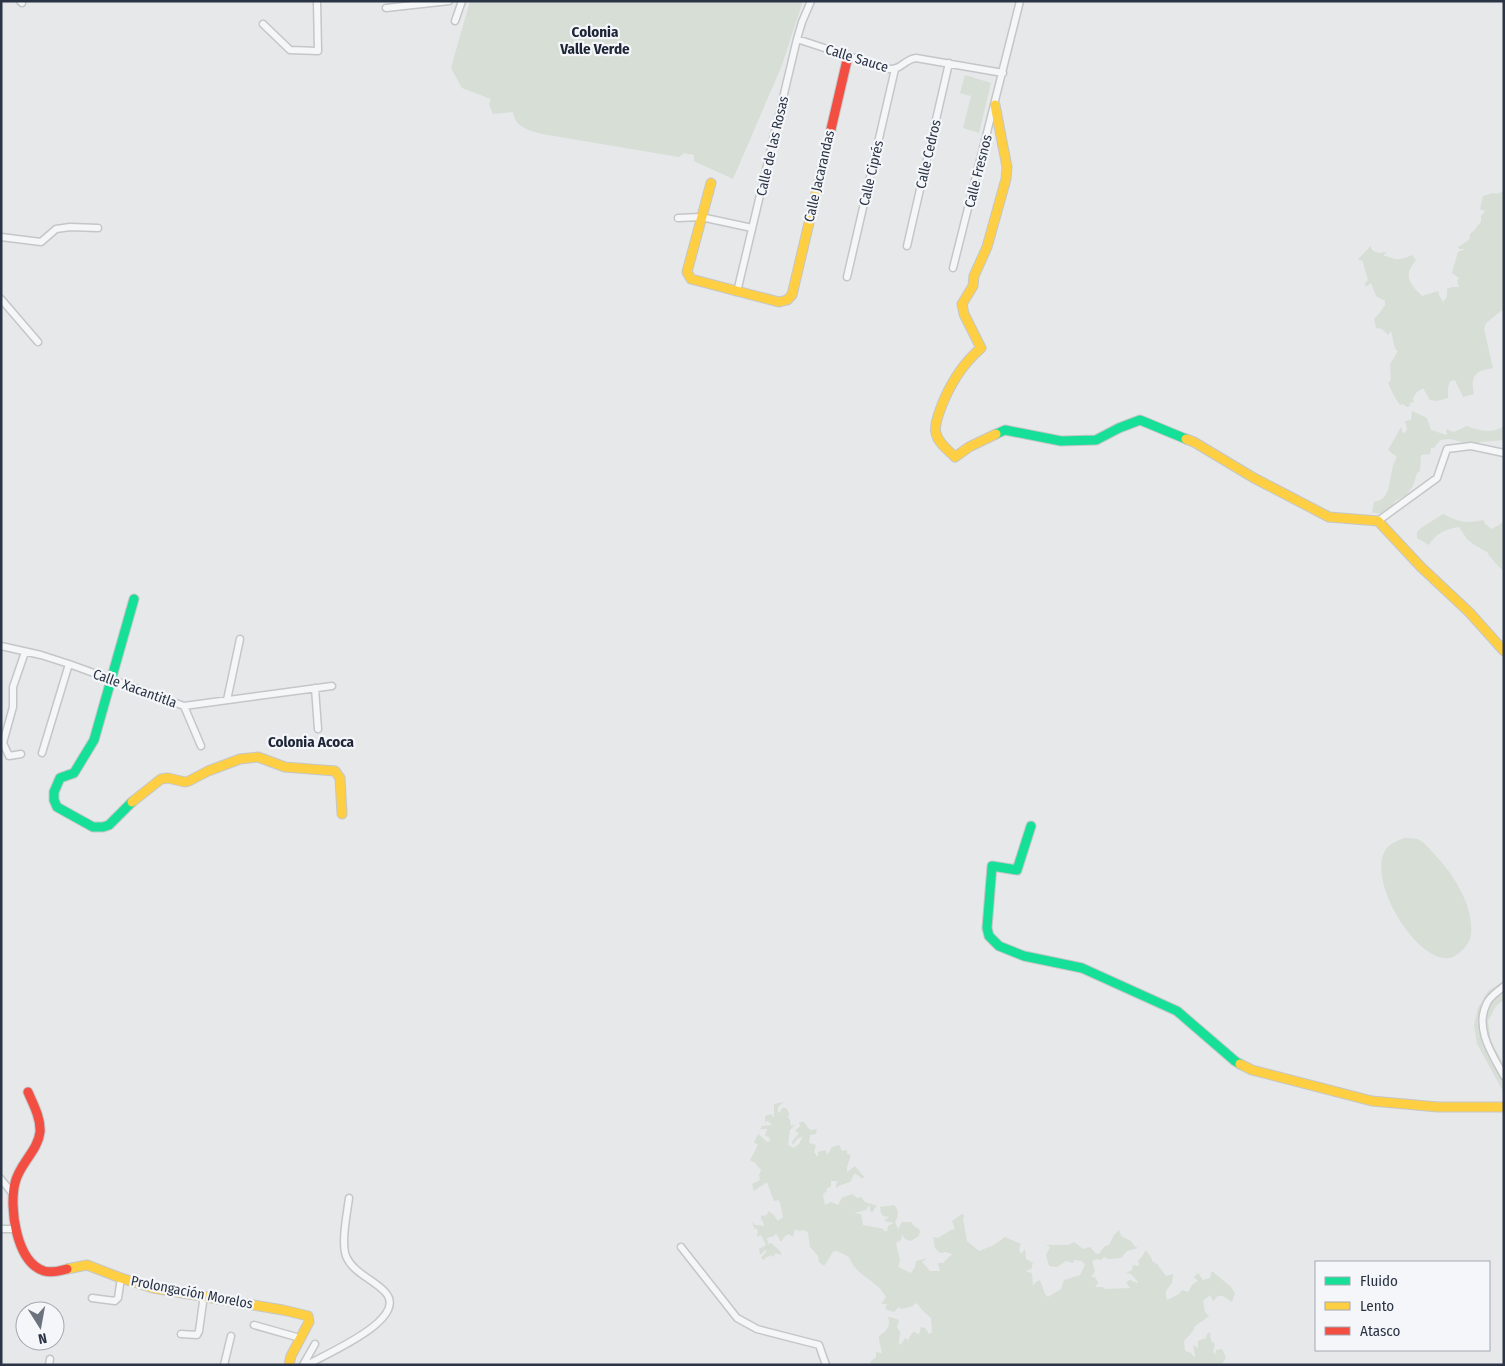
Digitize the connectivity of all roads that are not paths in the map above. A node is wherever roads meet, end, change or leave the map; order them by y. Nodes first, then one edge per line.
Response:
1 (317, 1) edge
2 (449, 1) edge
3 (462, 1) edge
4 (812, 1) edge
5 (1020, 1) edge
6 (386, 8) dead end
7 (455, 22) dead end
8 (263, 24) dead end
9 (797, 38) junction
10 (848, 56) junction
11 (950, 63) junction
12 (895, 69) junction
13 (1003, 73) junction
14 (995, 105) junction
15 (712, 183) dead end
16 (702, 217) junction
17 (678, 218) dead end
18 (98, 228) dead end
19 (752, 228) junction
20 (1, 237) edge
21 (907, 246) dead end
22 (953, 268) dead end
23 (847, 277) dead end
24 (737, 292) junction
25 (1, 299) edge
26 (38, 342) dead end
27 (1504, 453) edge
28 (1378, 521) junction
29 (134, 599) dead end
30 (240, 639) dead end
31 (1, 646) edge
32 (1504, 651) edge
33 (25, 652) junction
34 (69, 664) junction
35 (111, 678) junction
36 (332, 686) dead end
37 (315, 688) junction
38 (226, 700) junction
39 (184, 706) junction
40 (318, 729) dead end
41 (201, 746) dead end
42 (42, 753) dead end
43 (22, 754) dead end
44 (342, 814) dead end
45 (1031, 826) dead end
46 (1504, 986) edge
47 (1504, 1076) edge
48 (28, 1092) dead end
49 (1504, 1107) edge
50 (1, 1179) edge
51 (12, 1193) junction
52 (349, 1198) dead end
53 (1, 1229) edge
54 (15, 1229) junction
55 (681, 1247) dead end
56 (121, 1278) junction
57 (204, 1295) junction
58 (92, 1298) dead end
59 (254, 1325) dead end
60 (181, 1334) dead end
61 (231, 1336) dead end
62 (300, 1338) junction
63 (315, 1344) dead end
64 (224, 1365) edge
65 (289, 1365) edge
66 (303, 1365) edge
67 (307, 1365) edge
68 (826, 1365) edge

1 - 8 street
2 - 6 street
3 - 7 street
4 - 9 street, Calle de las Rosas
5 - 13 street, Calle Fresnos
9 - 10 street, Calle Sauce
9 - 19 street, Calle de las Rosas
10 - 12 street, Calle Sauce
10 - 24 street, Calle Jacarandas
11 - 12 street, Calle Sauce
11 - 13 street, Calle Sauce
11 - 21 street, Calle Cedros
12 - 23 street, Calle Ciprés
13 - 14 street, Calle Fresnos
14 - 22 street, Calle Fresnos
14 - 28 street
15 - 16 street
16 - 17 street
16 - 19 street
16 - 24 street
18 - 20 street
19 - 24 street, Calle de las Rosas
25 - 26 street
27 - 28 street
28 - 32 street
29 - 35 street
30 - 38 street
31 - 33 street, Calle Xacantitla
33 - 34 street, Calle Xacantitla
33 - 43 street
34 - 35 street, Calle Xacantitla
34 - 42 street
35 - 39 street, Calle Xacantitla
35 - 44 street
36 - 37 street, Calle Xacantitla
37 - 38 street, Calle Xacantitla
37 - 40 street
38 - 39 street, Calle Xacantitla
39 - 41 street
45 - 49 street
46 - 47 street
48 - 51 street
50 - 51 street
51 - 54 street
52 - 67 street
53 - 54 street
54 - 56 street, Prolongación Morelos
55 - 68 street
56 - 57 street, Prolongación Morelos
56 - 58 street
57 - 60 street
57 - 62 street, Prolongación Morelos
59 - 62 street
61 - 64 street
62 - 65 street
63 - 66 street

